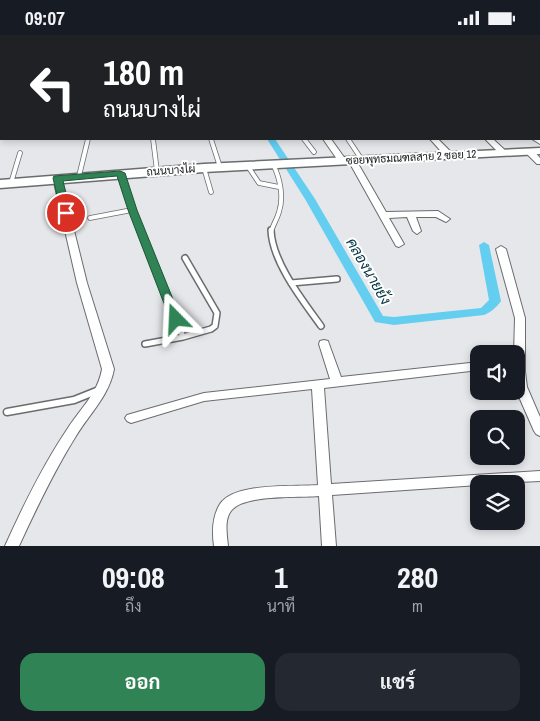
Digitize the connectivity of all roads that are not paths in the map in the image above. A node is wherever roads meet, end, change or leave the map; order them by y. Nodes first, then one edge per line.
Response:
1 (88, 140) edge
2 (153, 140) edge
3 (211, 140) edge
4 (305, 140) edge
5 (328, 140) edge
6 (348, 140) edge
7 (435, 140) edge
8 (490, 140) edge
9 (535, 151) edge
10 (20, 153) dead end
11 (314, 153) dead end
12 (504, 153) junction
13 (450, 156) junction
14 (352, 160) junction
15 (540, 162) edge
16 (277, 163) junction
17 (247, 165) junction
18 (220, 167) junction
19 (204, 168) junction
20 (157, 171) junction
21 (120, 173) junction
22 (79, 176) junction
23 (58, 178) junction
24 (5, 184) edge
25 (280, 187) junction
26 (212, 193) dead end
27 (132, 210) junction
28 (384, 215) junction
29 (412, 215) junction
30 (90, 218) dead end
31 (446, 219) dead end
32 (417, 231) dead end
33 (399, 244) dead end
34 (501, 249) dead end
35 (185, 258) dead end
36 (337, 279) dead end
37 (290, 283) junction
38 (321, 326) dead end
39 (183, 337) junction
40 (145, 344) dead end
41 (324, 344) dead end
42 (519, 345) edge
43 (470, 368) edge
44 (337, 381) junction
45 (318, 384) junction
46 (104, 387) junction
47 (525, 396) edge
48 (7, 412) dead end
49 (131, 418) dead end
50 (540, 431) edge
51 (540, 476) edge
52 (326, 490) junction
53 (12, 546) edge
54 (221, 546) edge
55 (329, 546) edge

1 - 22 lane
2 - 20 lane
3 - 18 lane
4 - 11 lane
5 - 14 street
6 - 14 lane
7 - 13 street
8 - 12 street
9 - 12 street, ซอยพุทธมณฑลสาย 2 ซอย 12
9 - 15 street
10 - 24 lane
12 - 13 street, ซอยพุทธมณฑลสาย 2 ซอย 12
13 - 14 street, ซอยพุทธมณฑลสาย 2 ซอย 12
14 - 16 street, ซอยพุทธมณฑลสาย 2 ซอย 12
14 - 28 street
16 - 17 street, ถนนบางไผ่
16 - 25 lane
17 - 18 street, ถนนบางไผ่
17 - 25 lane
18 - 19 street, ถนนบางไผ่
19 - 20 street, ถนนบางไผ่
19 - 26 lane
20 - 21 street, ถนนบางไผ่
21 - 22 street, ถนนบางไผ่
21 - 27 lane
22 - 23 street, ถนนบางไผ่
23 - 24 street, ถนนบางไผ่
23 - 46 street
25 - 37 lane
27 - 30 lane
27 - 39 lane
28 - 29 street
28 - 33 street
29 - 31 street
29 - 32 street
34 - 42 street
35 - 39 lane
36 - 37 lane
37 - 38 lane
39 - 40 lane
41 - 44 street
43 - 44 street
44 - 45 street
45 - 49 street
45 - 52 street
46 - 48 lane
46 - 53 street
47 - 50 street
51 - 52 street
52 - 54 street
52 - 55 street

